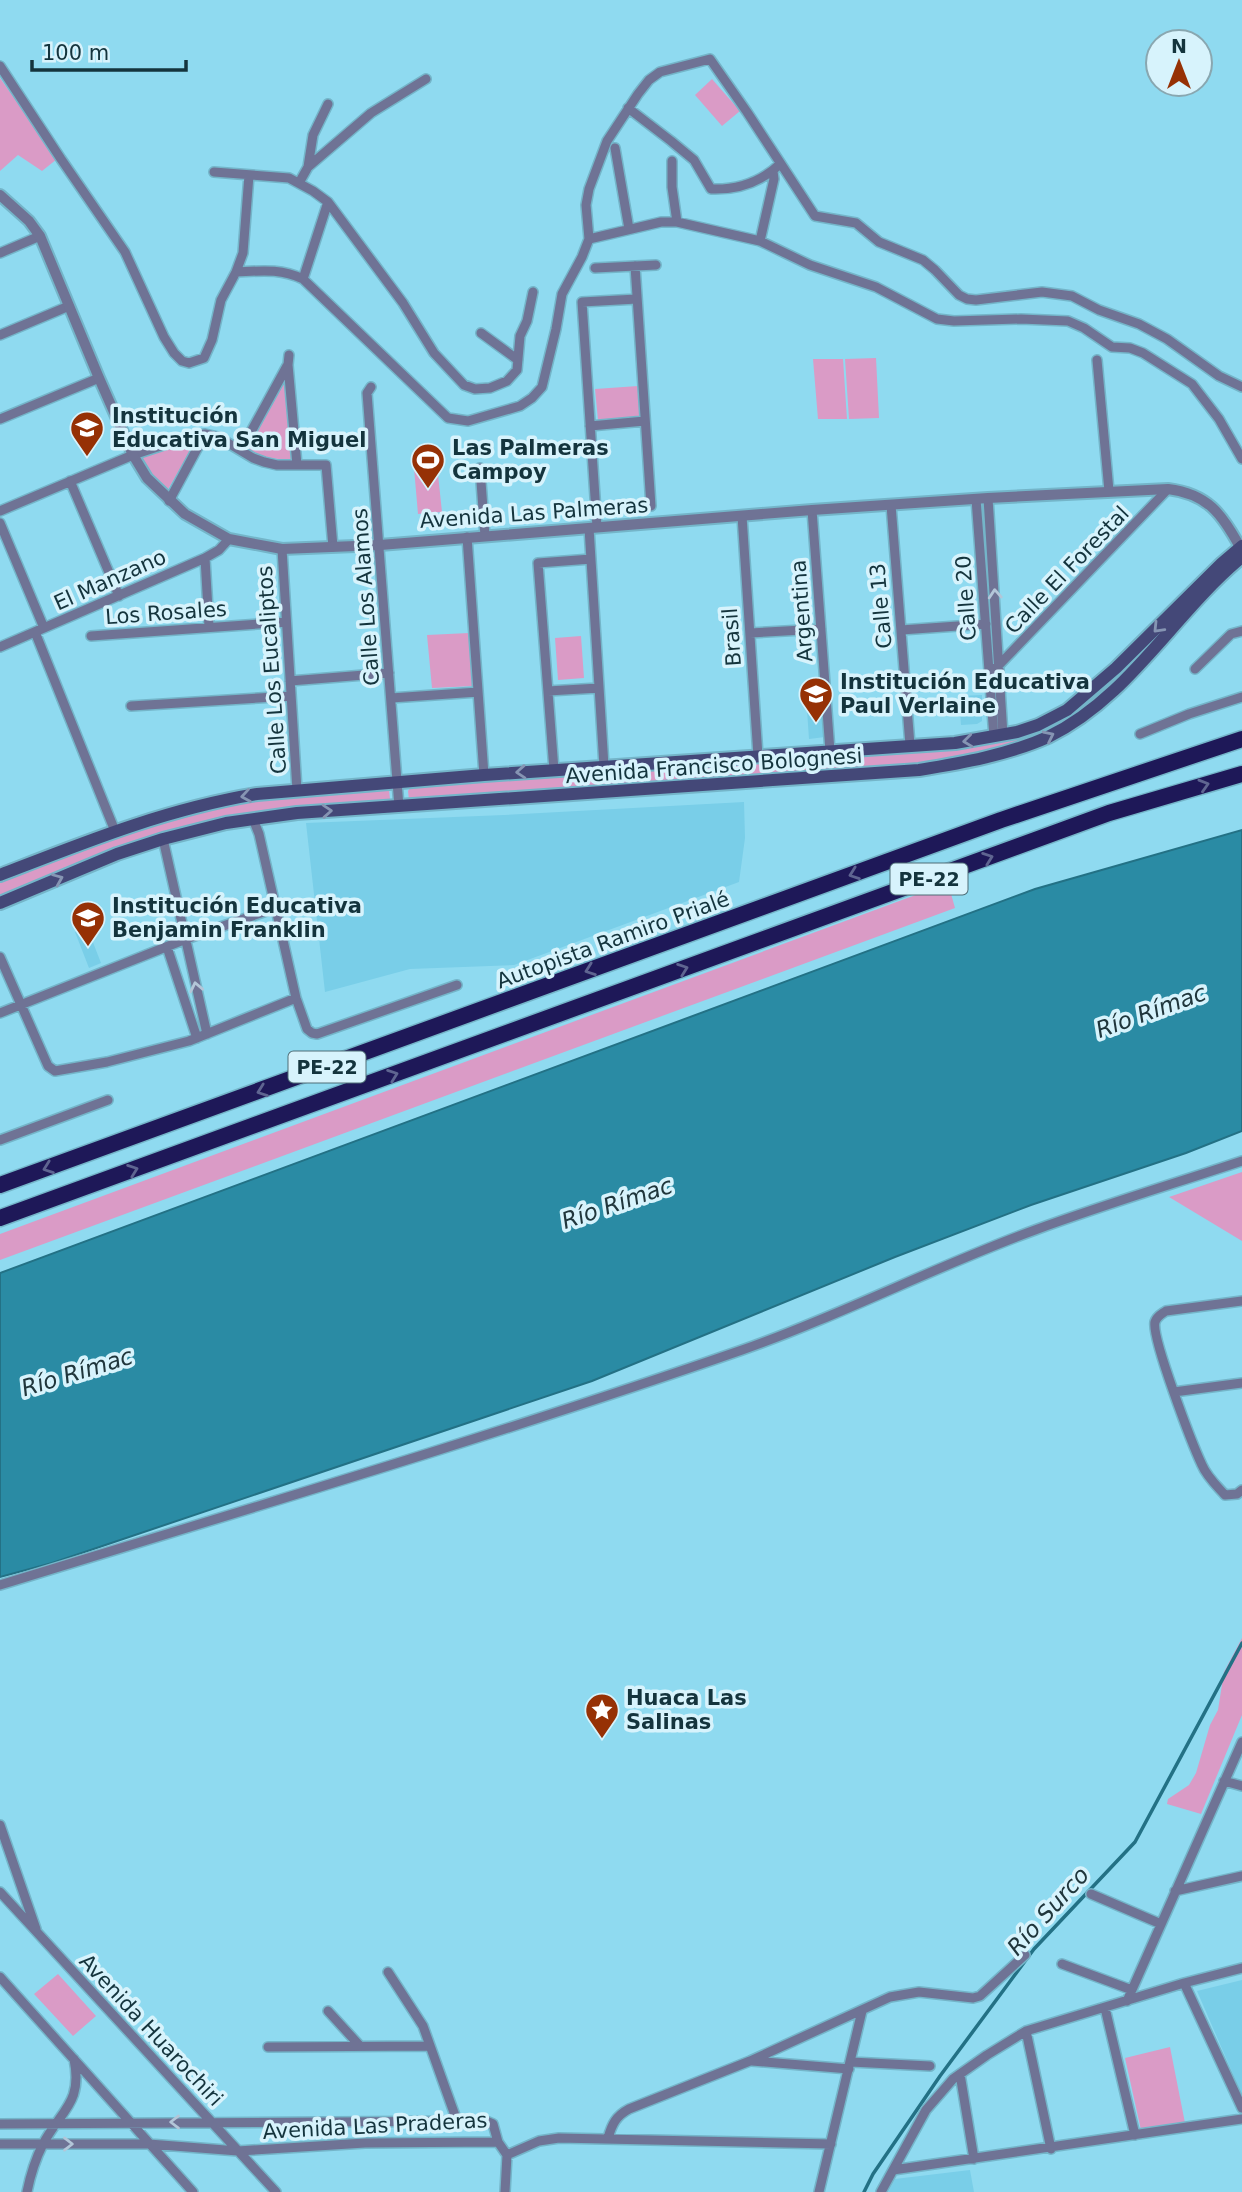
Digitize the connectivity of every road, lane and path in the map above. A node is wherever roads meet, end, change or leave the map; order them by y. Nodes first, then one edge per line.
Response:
1 (0, 66) edge
2 (426, 79) dead end
3 (328, 104) dead end
4 (628, 108) junction
5 (615, 148) dead end
6 (672, 161) dead end
7 (308, 167) junction
8 (777, 167) junction
9 (214, 172) dead end
10 (249, 175) junction
11 (299, 183) junction
12 (0, 195) edge
13 (328, 202) junction
14 (677, 222) junction
15 (629, 229) junction
16 (40, 236) junction
17 (589, 239) junction
18 (760, 241) junction
19 (0, 253) edge
20 (635, 265) junction
21 (656, 265) dead end
22 (595, 268) dead end
23 (236, 272) junction
24 (303, 279) junction
25 (533, 292) dead end
26 (637, 299) junction
27 (69, 306) junction
28 (481, 333) dead end
29 (0, 335) edge
30 (518, 360) junction
31 (1097, 360) dead end
32 (99, 378) junction
33 (371, 387) dead end
34 (1242, 387) edge
35 (0, 419) edge
36 (645, 421) junction
37 (590, 426) junction
38 (205, 434) junction
39 (241, 450) junction
40 (133, 454) junction
41 (1242, 459) edge
42 (297, 465) junction
43 (480, 468) dead end
44 (70, 481) junction
45 (1168, 489) junction
46 (1109, 491) junction
47 (982, 498) junction
48 (169, 501) junction
49 (891, 505) junction
50 (651, 506) dead end
51 (0, 510) edge
52 (812, 510) junction
53 (742, 516) junction
54 (0, 523) edge
55 (593, 528) junction
56 (485, 536) junction
57 (467, 537) junction
58 (229, 539) junction
59 (380, 545) junction
60 (333, 547) junction
61 (282, 549) junction
62 (1241, 550) edge
63 (205, 558) junction
64 (591, 559) junction
65 (119, 596) junction
66 (286, 622) junction
67 (986, 624) junction
68 (209, 627) junction
69 (821, 629) junction
70 (40, 630) junction
71 (901, 630) junction
72 (1242, 631) edge
73 (750, 633) junction
74 (92, 636) dead end
75 (0, 646) edge
76 (999, 665) junction
77 (1195, 669) dead end
78 (389, 673) junction
79 (989, 673) junction
80 (290, 681) junction
81 (599, 688) junction
82 (548, 691) junction
83 (478, 692) junction
84 (291, 696) junction
85 (1242, 697) edge
86 (391, 698) junction
87 (131, 706) dead end
88 (1140, 734) dead end
89 (998, 736) junction
90 (1242, 739) edge
91 (910, 745) junction
92 (830, 751) junction
93 (758, 756) junction
94 (604, 766) junction
95 (554, 770) junction
96 (1242, 774) edge
97 (484, 775) junction
98 (397, 782) junction
99 (297, 790) junction
100 (399, 807) junction
101 (253, 819) junction
102 (115, 831) junction
103 (163, 839) junction
104 (0, 875) edge
105 (0, 903) edge
106 (275, 908) junction
107 (186, 939) junction
108 (167, 947) junction
109 (0, 957) edge
110 (457, 985) dead end
111 (296, 998) junction
112 (21, 1004) junction
113 (0, 1013) edge
114 (202, 1036) junction
115 (108, 1100) dead end
116 (0, 1140) edge
117 (1242, 1161) edge
118 (0, 1185) edge
119 (0, 1218) edge
120 (1242, 1301) edge
121 (1242, 1383) edge
122 (1174, 1392) junction
123 (1242, 1490) edge
124 (0, 1586) edge
125 (1242, 1742) edge
126 (1238, 1759) edge
127 (1224, 1781) junction
128 (1242, 1786) edge
129 (0, 1825) edge
130 (1242, 1876) edge
131 (1175, 1891) junction
132 (0, 1892) edge
133 (1091, 1894) dead end
134 (1161, 1924) junction
135 (38, 1934) junction
136 (1025, 1955) dead end
137 (1062, 1964) dead end
138 (1242, 1968) edge
139 (388, 1972) dead end
140 (0, 1977) edge
141 (1184, 1983) junction
142 (1132, 1990) junction
143 (1127, 2001) junction
144 (1105, 2008) junction
145 (328, 2011) dead end
146 (862, 2011) junction
147 (1026, 2031) junction
148 (359, 2046) junction
149 (430, 2046) junction
150 (268, 2047) dead end
151 (73, 2057) junction
152 (750, 2061) junction
153 (850, 2065) junction
154 (930, 2066) dead end
155 (960, 2074) junction
156 (1242, 2108) edge
157 (1242, 2119) edge
158 (457, 2121) junction
159 (212, 2122) junction
160 (58, 2123) junction
161 (130, 2123) junction
162 (0, 2124) edge
163 (1135, 2136) junction
164 (608, 2138) junction
165 (498, 2142) junction
166 (0, 2144) edge
167 (43, 2144) junction
168 (149, 2144) junction
169 (831, 2144) junction
170 (1051, 2148) junction
171 (238, 2151) junction
172 (507, 2155) junction
173 (974, 2159) junction
174 (893, 2170) junction
175 (27, 2192) edge
176 (193, 2192) edge
177 (276, 2192) edge
178 (505, 2192) edge
179 (819, 2192) edge
180 (881, 2192) edge

1 - 23 street
2 - 7 street
3 - 7 street
4 - 8 street
4 - 8 street
4 - 17 street
5 - 15 street
6 - 14 street
7 - 11 street
8 - 18 street
8 - 34 street
9 - 10 street
10 - 11 street
10 - 23 street
11 - 13 street
12 - 16 street, Avenida Las Palmeras
13 - 24 street
13 - 30 street
14 - 15 street
14 - 18 street
15 - 17 street
16 - 19 street
16 - 27 street, Avenida Las Palmeras
17 - 24 street
18 - 41 street
20 - 21 street
20 - 22 street
20 - 26 street
23 - 24 street
25 - 30 street
26 - 36 street
26 - 37 street
27 - 29 street
27 - 32 street, Avenida Las Palmeras
28 - 30 street
31 - 46 street
32 - 35 street
32 - 40 street, Avenida Las Palmeras
33 - 59 street, Calle Los Alamos
36 - 37 street
36 - 50 street
37 - 55 street
38 - 39 street
38 - 40 street
38 - 48 street
39 - 42 street
39 - 42 street
40 - 44 street
40 - 48 street, Avenida Las Palmeras
42 - 60 street
43 - 56 street
44 - 51 street
44 - 65 street
45 - 46 street, Avenida Las Palmeras
45 - 62 street, Avenida Las Palmeras
45 - 76 street, Calle El Forestal
46 - 47 street, Avenida Las Palmeras
47 - 49 street, Avenida Las Palmeras
47 - 67 street, Calle 20
76 -> 47 street, Calle 20
48 - 58 street, Avenida Las Palmeras
49 - 52 street, Avenida Las Palmeras
49 - 71 street, Calle 13
52 - 53 street, Avenida Las Palmeras
52 - 69 street, Argentina
53 - 55 street, Avenida Las Palmeras
53 - 73 street, Brasil
54 - 70 street
55 - 56 street, Avenida Las Palmeras
55 - 64 street
56 - 57 street, Avenida Las Palmeras
57 - 59 street, Avenida Las Palmeras
57 - 83 street
58 - 61 street, Avenida Las Palmeras
58 - 63 street, El Manzano
59 - 60 street, Avenida Las Palmeras
59 - 78 street, Calle Los Alamos
60 - 61 street, Avenida Las Palmeras
61 - 66 street, Calle Los Eucaliptos
62 -> 89 main road, Avenida Francisco Bolognesi
100 -> 62 main road, Avenida Francisco Bolognesi
63 - 65 street, El Manzano
63 - 68 street
64 - 81 street
64 - 82 street
65 - 70 street, El Manzano
66 - 68 street, Los Rosales
66 - 80 street, Calle Los Eucaliptos
67 - 71 street
67 - 79 street, Calle 20
68 - 74 street, Los Rosales
69 - 73 street
69 - 92 street, Argentina
70 - 75 street, El Manzano
70 - 102 street
71 - 91 street, Calle 13
72 - 77 street
73 - 93 street, Brasil
76 - 79 street, Calle El Forestal
76 - 89 street, Calle 20
78 - 80 street
78 - 86 street, Calle Los Alamos
79 - 89 street, Calle 20
80 - 84 street, Calle Los Eucaliptos
81 - 82 street
81 - 94 street
82 - 95 street
83 - 86 street
83 - 97 street
84 - 87 street
84 - 99 street, Calle Los Eucaliptos
85 - 88 street
86 - 98 street, Calle Los Alamos
89 -> 91 main road, Avenida Francisco Bolognesi
90 -> 118 highway, Autopista Ramiro Prialé / PE-22
91 - 92 main road, Avenida Francisco Bolognesi
92 - 93 main road, Avenida Francisco Bolognesi
93 - 94 main road, Avenida Francisco Bolognesi
94 - 95 main road, Avenida Francisco Bolognesi
95 -> 97 main road, Avenida Francisco Bolognesi
119 -> 96 highway, PE-22
97 - 98 main road, Avenida Francisco Bolognesi
98 - 99 main road, Avenida Francisco Bolognesi
98 - 100 street, Calle Los Alamos
99 -> 102 main road, Avenida Francisco Bolognesi
101 -> 100 main road, Avenida Francisco Bolognesi
101 - 103 main road, Avenida Francisco Bolognesi
101 - 106 street
102 - 104 main road, Avenida Francisco Bolognesi
105 -> 103 main road, Avenida Francisco Bolognesi
103 - 107 street
106 - 107 street
106 - 111 street
107 - 108 street
114 -> 107 street
108 - 112 street
108 - 114 street
109 - 112 street
110 - 111 street
111 - 114 street
112 - 113 street
112 - 114 street
115 - 116 street
117 - 124 street
120 - 122 street
121 - 122 street
122 - 123 street
125 - 126 street
126 - 127 street
127 - 128 street
127 - 131 street
129 - 135 street
130 - 131 street
131 - 134 street
132 - 135 street, Avenida Huarochiri
133 - 134 street
134 - 142 street
135 - 159 street, Avenida Huarochiri
136 - 146 street
137 - 142 street
138 - 141 street
139 - 149 street
140 - 151 street
141 - 143 street
141 - 156 street
142 - 143 street
143 - 144 street
144 - 147 street
144 - 163 street
145 - 148 street
146 - 152 street
146 - 153 street
147 - 155 street
147 - 170 street
148 - 149 street
148 - 150 street
149 - 158 street
151 - 160 street
151 - 161 street
152 - 153 street
152 - 164 street
153 - 154 street
153 - 169 street
155 - 173 street
155 - 174 street
157 - 163 street
158 - 159 street, Avenida Las Praderas
158 - 165 street, Avenida Las Praderas
159 -> 161 street, Avenida Las Praderas
159 - 171 street, Avenida Huarochiri
160 - 161 street, Avenida Las Praderas
160 - 162 street, Avenida Las Praderas
160 - 167 street
161 - 168 street
163 - 170 street
164 - 169 street, Avenida Las Praderas
164 - 172 street, Avenida Las Praderas
165 - 171 street, Avenida Las Praderas
165 - 172 street
166 - 167 street, Avenida Las Praderas
167 -> 168 street, Avenida Las Praderas
167 - 175 street
168 - 171 street, Avenida Las Praderas
168 - 176 street
169 - 179 street
170 - 173 street
171 - 177 street, Avenida Huarochiri
172 - 178 street
173 - 174 street
174 - 180 street

